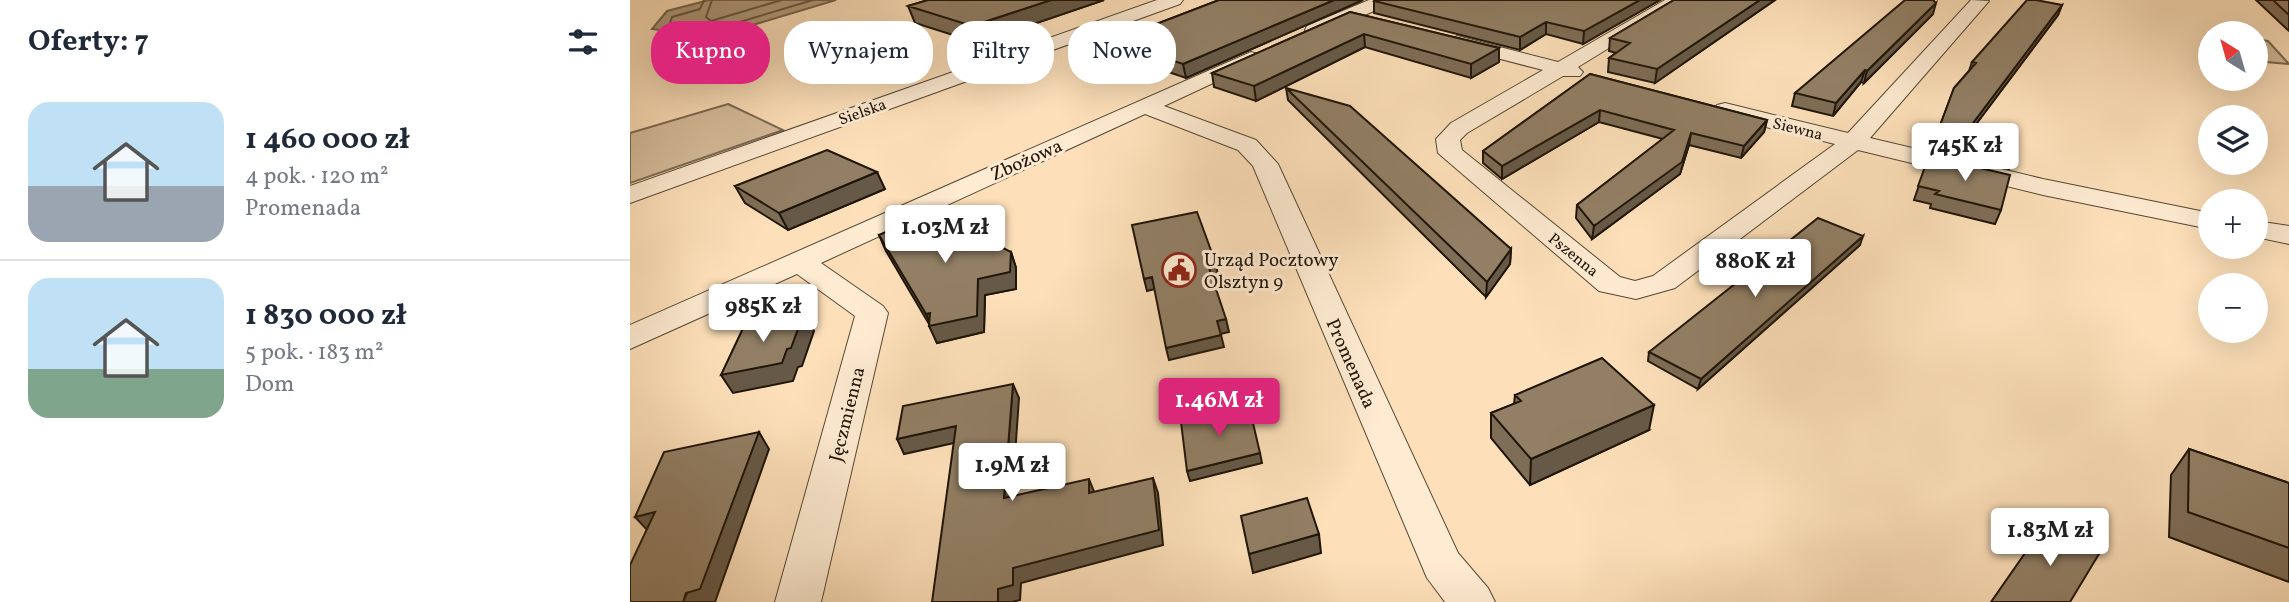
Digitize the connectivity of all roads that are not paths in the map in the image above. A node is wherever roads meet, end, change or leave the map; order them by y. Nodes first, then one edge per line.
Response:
1 (1174, 0) edge
2 (1678, 0) edge
3 (1980, 1) edge
4 (1386, 13) edge
5 (1296, 38) edge
6 (1441, 38) edge
7 (1271, 49) edge
8 (1563, 69) junction
9 (1589, 76) edge
10 (1144, 106) junction
11 (1708, 106) edge
12 (1853, 142) junction
13 (630, 195) edge
14 (2198, 219) edge
15 (2268, 231) edge
16 (2289, 235) edge
17 (799, 261) junction
18 (630, 338) edge
19 (798, 602) edge
20 (1472, 602) edge

1 - 13 street, Sielska
2 - 8 street, Pszenna
3 - 12 street, Pszenna
4 - 5 street
6 - 8 street
7 - 10 street, Zbożowa
8 - 9 street
8 - 12 street, Pszenna
10 - 17 street, Zbożowa
10 - 20 street, Promenada
11 - 12 street, Siewna
12 - 14 street, Siewna
15 - 16 street
17 - 18 street, Zbożowa
17 - 19 street, Jęczmienna

